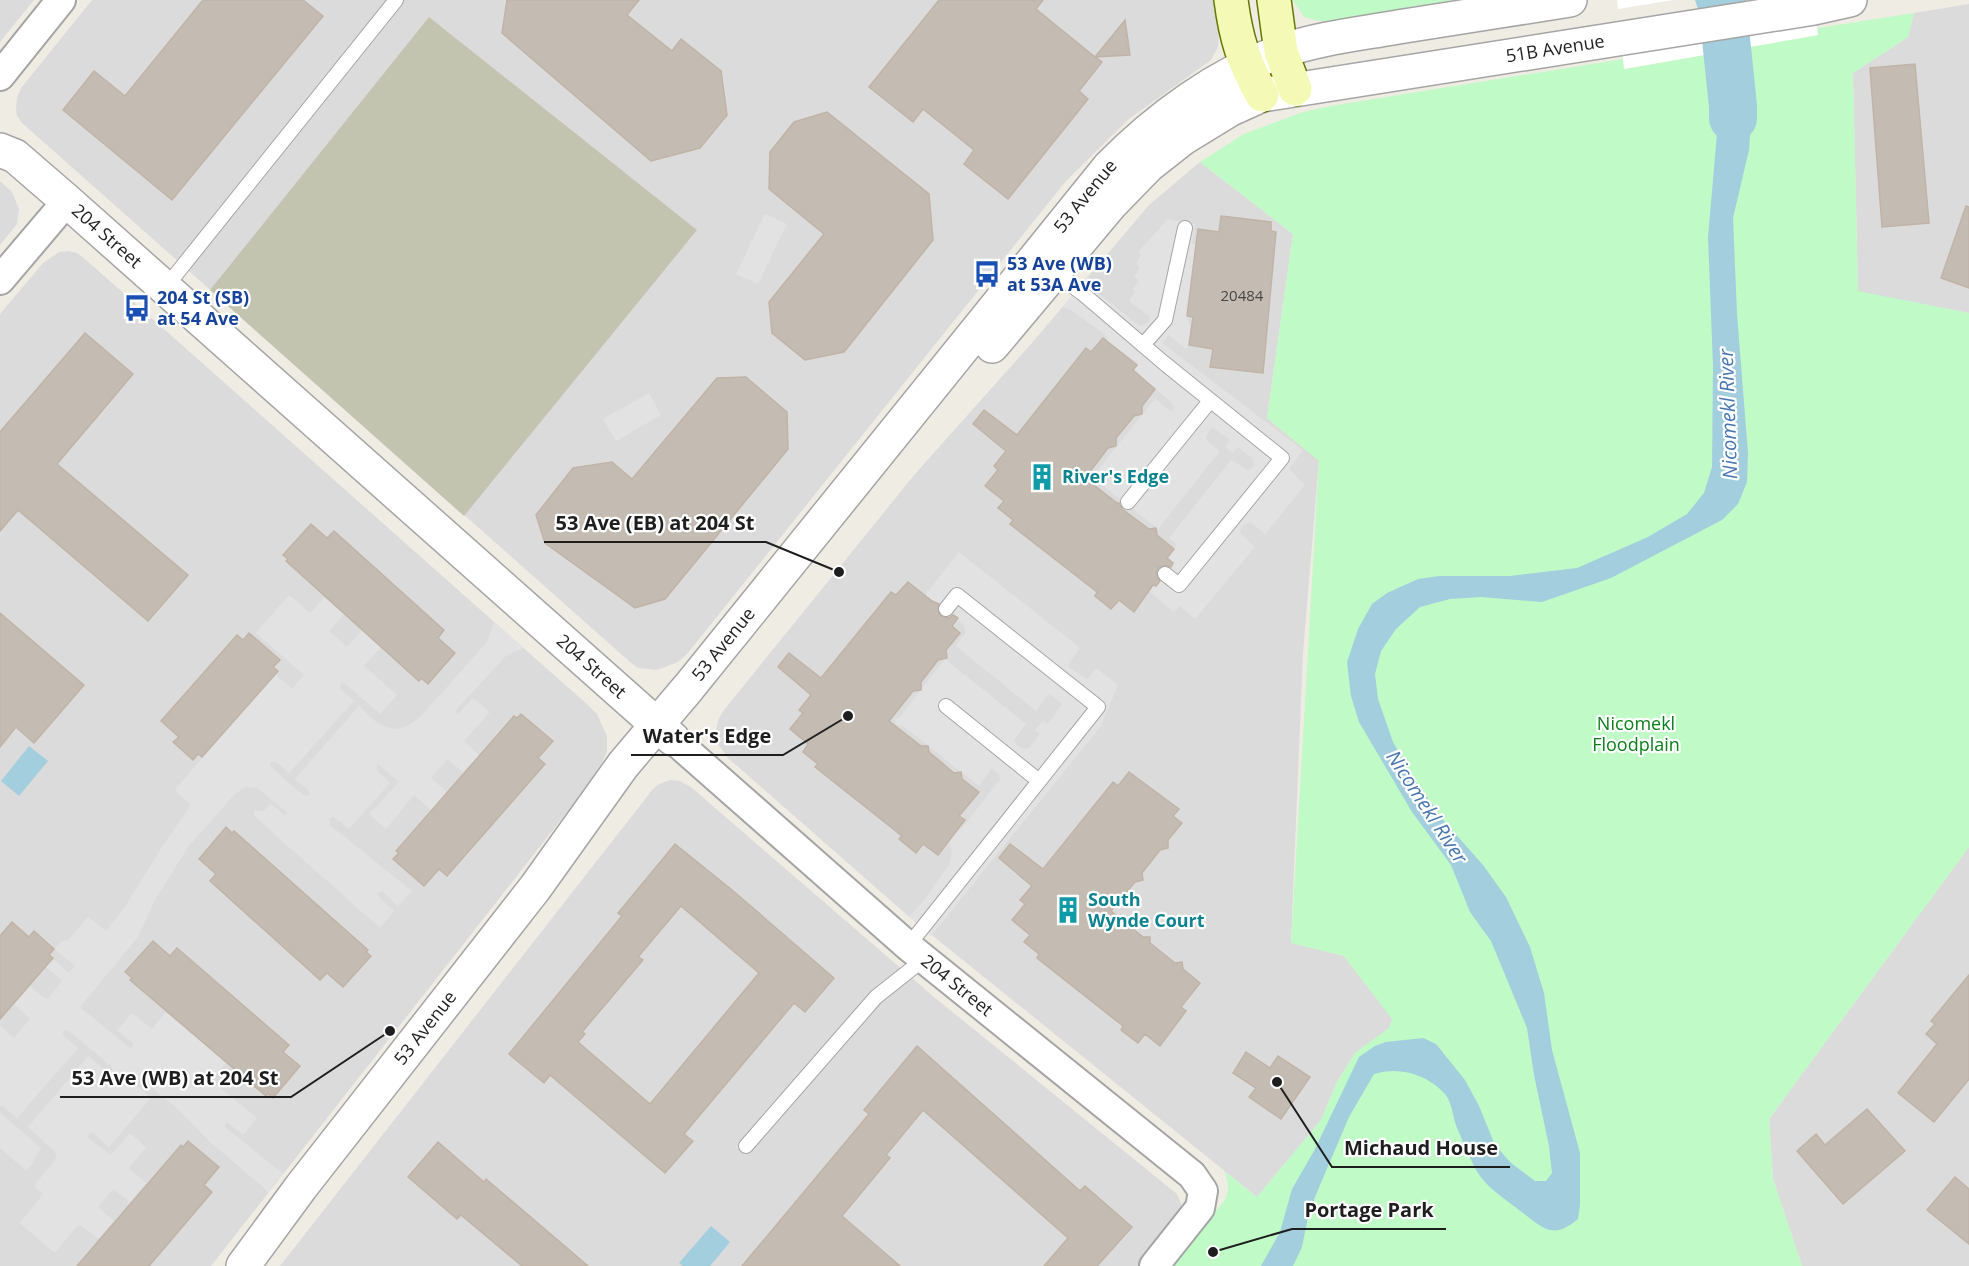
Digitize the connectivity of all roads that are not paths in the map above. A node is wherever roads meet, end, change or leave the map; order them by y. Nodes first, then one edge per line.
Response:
1 (61, 0) edge
2 (396, 0) edge
3 (1231, 0) edge
4 (1274, 0) edge
5 (1570, 0) edge
6 (1850, 0) edge
7 (1281, 52) junction
8 (1246, 67) junction
9 (0, 76) edge
10 (1295, 89) junction
11 (1262, 95) junction
12 (5, 147) edge
13 (67, 201) junction
14 (1185, 228) dead end
15 (1044, 266) junction
16 (0, 280) edge
17 (164, 289) junction
18 (1143, 345) junction
19 (1210, 401) junction
20 (1128, 502) dead end
21 (1165, 574) dead end
22 (946, 609) dead end
23 (946, 706) dead end
24 (665, 732) junction
25 (1039, 781) junction
26 (535, 888) junction
27 (916, 952) junction
28 (746, 1146) dead end
29 (243, 1266) edge
30 (1154, 1266) edge

1 - 9 street
2 - 17 lane
3 - 8 main road
4 - 7 main road
5 - 7 street
6 - 10 street, 51B Avenue
7 - 8 street
7 - 10 main road
8 - 11 main road
8 - 15 street, 53 Avenue
10 - 11 street, 51B Avenue
11 - 15 street, 53 Avenue
12 - 13 street, 204 Street
13 - 16 street
13 - 17 street, 204 Street
14 - 18 lane
15 - 18 lane
15 - 24 street, 53 Avenue
17 - 24 street, 204 Street
18 - 19 lane
19 - 20 lane
19 - 21 lane
22 - 25 lane
23 - 25 lane
24 - 26 street, 53 Avenue
24 - 26 street, 53 Avenue
24 - 27 street, 204 Street
25 - 27 lane
26 - 29 street, 53 Avenue
27 - 28 lane
27 - 30 street, 204 Street

